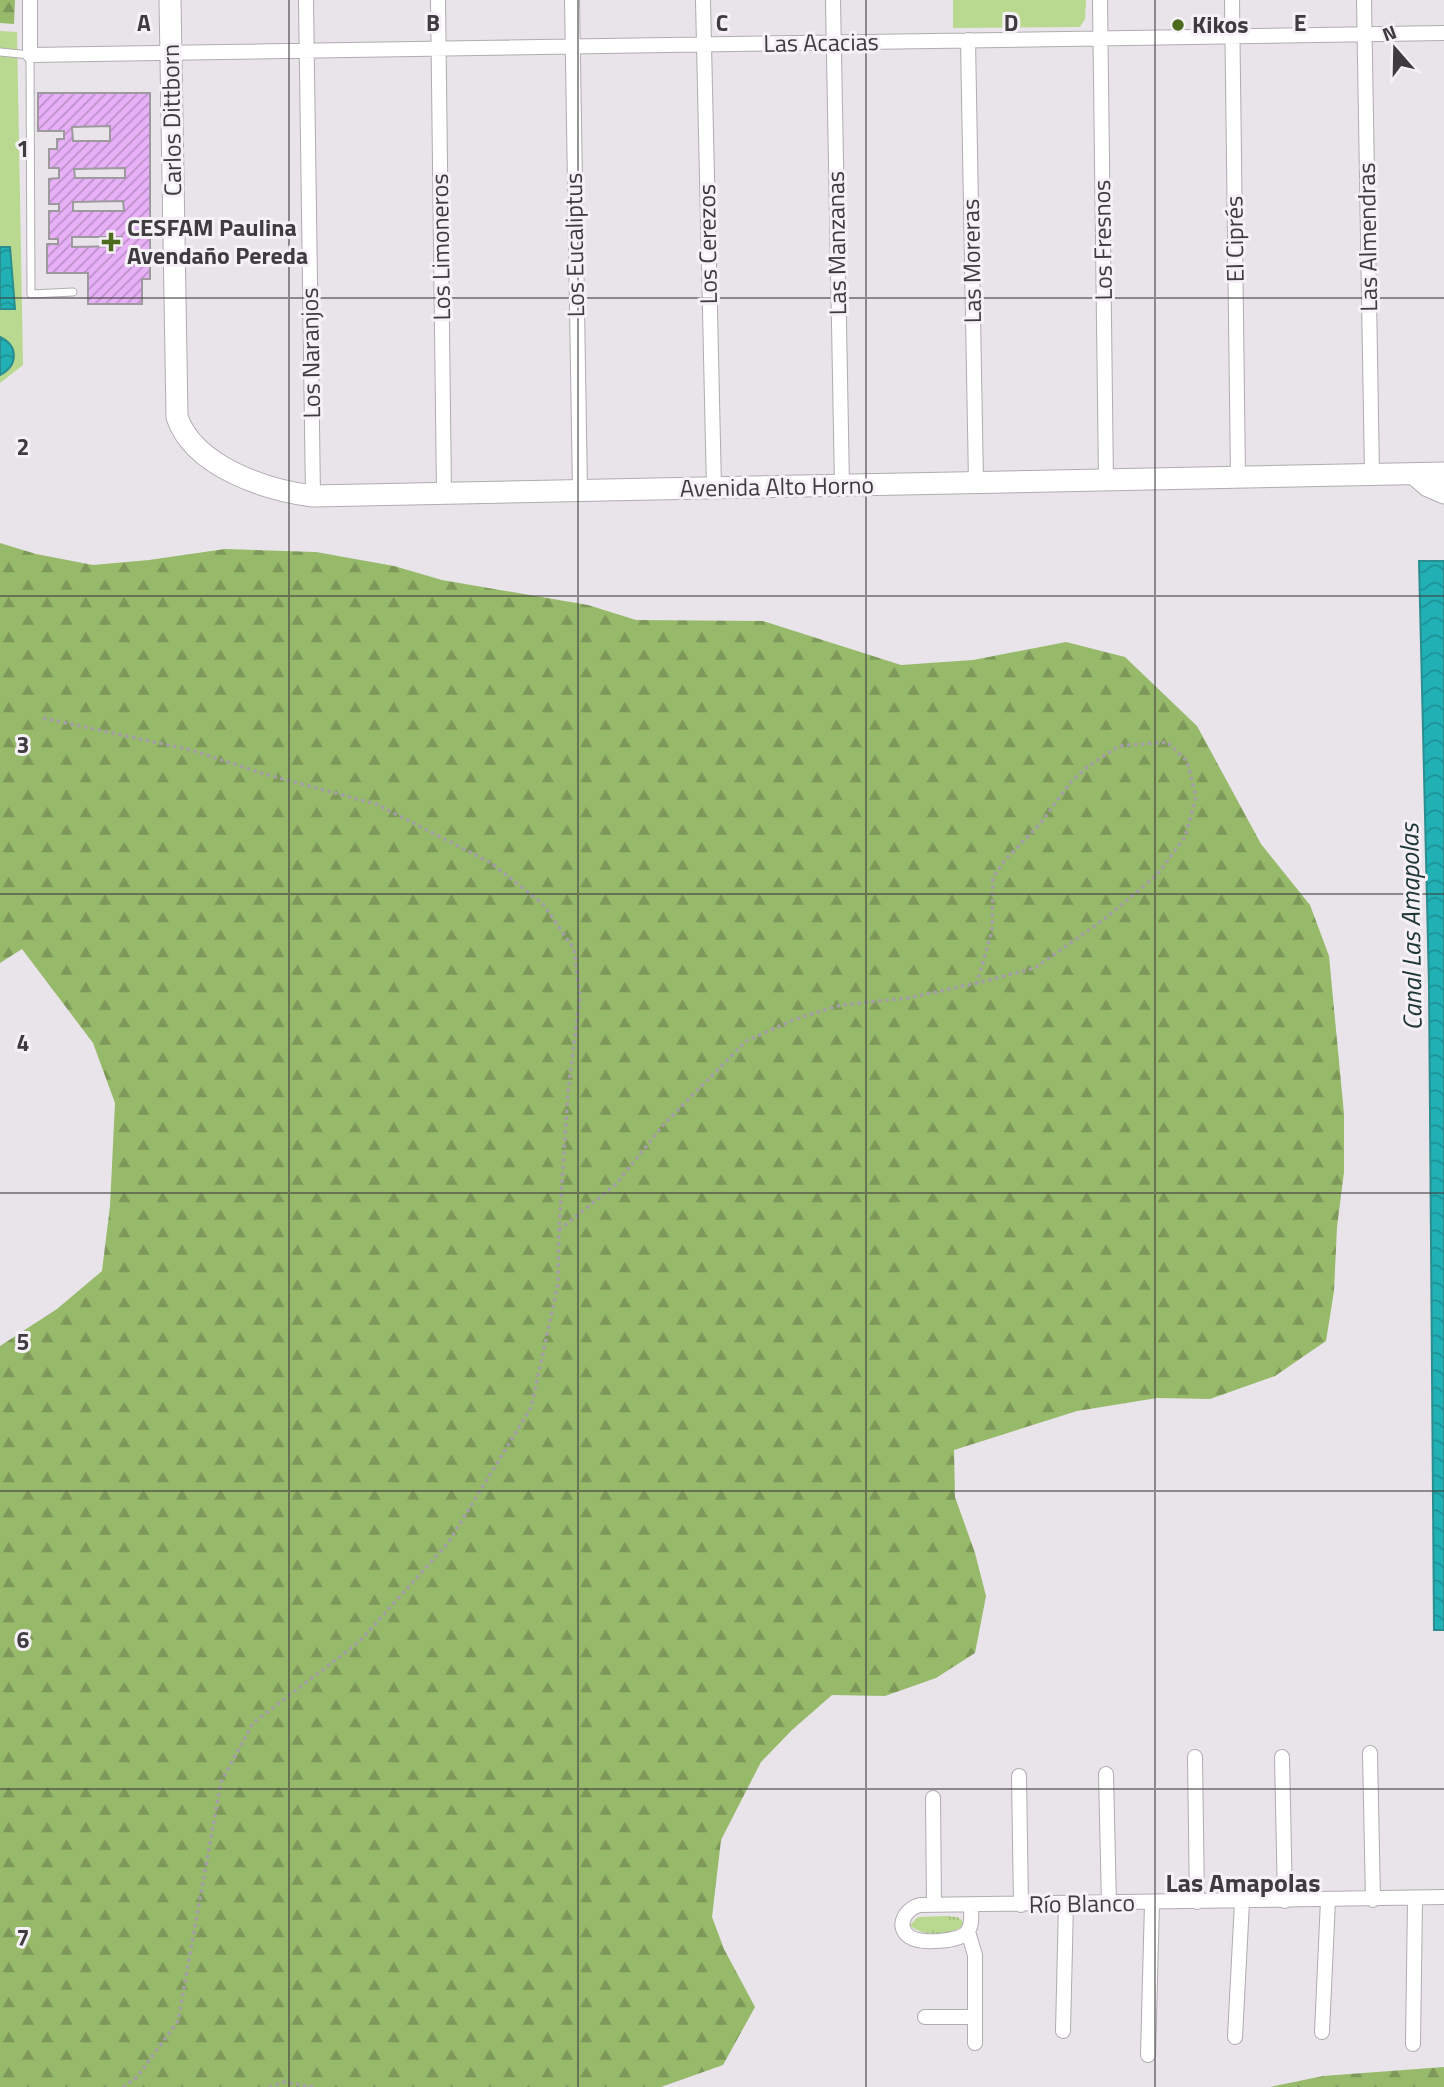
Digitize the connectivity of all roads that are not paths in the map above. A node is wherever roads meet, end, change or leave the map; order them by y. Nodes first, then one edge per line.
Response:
1 (30, 0) edge
2 (170, 0) edge
3 (306, 0) edge
4 (438, 0) edge
5 (572, 0) edge
6 (704, 0) edge
7 (833, 0) edge
8 (1100, 0) edge
9 (1232, 0) edge
10 (1364, 0) edge
11 (1444, 33) edge
12 (1365, 34) junction
13 (1233, 36) junction
14 (1101, 38) junction
15 (968, 40) junction
16 (834, 43) junction
17 (704, 44) junction
18 (572, 47) junction
19 (439, 49) junction
20 (0, 51) edge
21 (307, 51) junction
22 (171, 53) junction
23 (30, 55) junction
24 (73, 292) dead end
25 (176, 408) joint
26 (1371, 474) junction
27 (1414, 474) junction
28 (1444, 474) edge
29 (1238, 477) junction
30 (1105, 480) junction
31 (976, 482) junction
32 (842, 485) junction
33 (714, 488) junction
34 (580, 491) junction
35 (444, 493) junction
36 (1444, 493) edge
37 (313, 496) junction
38 (1370, 1754) dead end
39 (1195, 1757) dead end
40 (1282, 1757) dead end
41 (1106, 1774) dead end
42 (1019, 1776) dead end
43 (933, 1798) dead end
44 (1444, 1898) edge
45 (1415, 1899) junction
46 (1328, 1900) junction
47 (1373, 1900) junction
48 (1285, 1901) junction
49 (1197, 1902) junction
50 (1242, 1902) junction
51 (1152, 1903) junction
52 (1066, 1904) junction
53 (1109, 1904) junction
54 (934, 1905) junction
55 (971, 1905) junction
56 (1021, 1905) junction
57 (968, 1931) junction
58 (925, 2017) dead end
59 (975, 2017) junction
60 (1063, 2031) dead end
61 (1322, 2032) dead end
62 (1236, 2037) dead end
63 (975, 2043) dead end
64 (1413, 2044) dead end
65 (1147, 2055) dead end

1 - 23 street
2 - 22 street, Carlos Dittborn
3 - 21 street, Los Naranjos
4 - 19 street, Los Limoneros
5 - 18 street, Los Eucaliptus
6 - 17 street, Los Cerezos
7 - 16 street, Las Manzanas
8 - 14 street, Los Fresnos
9 - 13 street, El Ciprés
10 - 12 street, Las Almendras
11 - 12 street, Las Acacias
12 - 13 street, Las Acacias
12 - 26 street, Las Almendras
13 - 14 street, Las Acacias
13 - 29 street, El Ciprés
14 - 15 street, Las Acacias
14 - 30 street, Los Fresnos
15 - 16 street, Las Acacias
15 - 31 street, Las Moreras
16 - 17 street, Las Acacias
16 - 32 street, Las Manzanas
17 - 18 street, Las Acacias
17 - 33 street, Los Cerezos
18 - 19 street, Las Acacias
18 - 34 street, Los Eucaliptus
19 - 21 street, Las Acacias
19 - 35 street, Los Limoneros
20 - 23 lane
21 - 22 street, Las Acacias
21 - 37 street, Los Naranjos
22 - 23 street, Las Acacias
22 - 25 street, Carlos Dittborn
23 - 24 lane
25 - 37 street, Avenida Alto Horno
26 - 27 street, Avenida Alto Horno
26 - 29 street, Avenida Alto Horno
27 - 28 street, Avenida Alto Horno
27 - 36 street
29 - 30 street, Avenida Alto Horno
30 - 31 street, Avenida Alto Horno
31 - 32 street, Avenida Alto Horno
32 - 33 street, Avenida Alto Horno
33 - 34 street, Avenida Alto Horno
34 - 35 street, Avenida Alto Horno
35 - 37 street, Avenida Alto Horno
38 - 47 street
39 - 49 street
40 - 48 street
41 - 53 street
42 - 56 street
43 - 54 street
44 - 45 street, Río Blanco
45 - 47 street, Río Blanco
45 - 64 street
46 - 47 street, Río Blanco
46 - 48 street, Río Blanco
46 - 61 street
48 - 50 street, Río Blanco
49 - 50 street, Río Blanco
49 - 51 street, Río Blanco
50 - 62 street
51 - 53 street, Río Blanco
51 - 65 street
52 - 53 street, Río Blanco
52 - 56 street, Río Blanco
52 - 60 street
54 - 55 street, Río Blanco
54 - 57 street
55 - 56 street, Río Blanco
55 - 57 street
57 - 59 street
58 - 59 street
59 - 63 street

